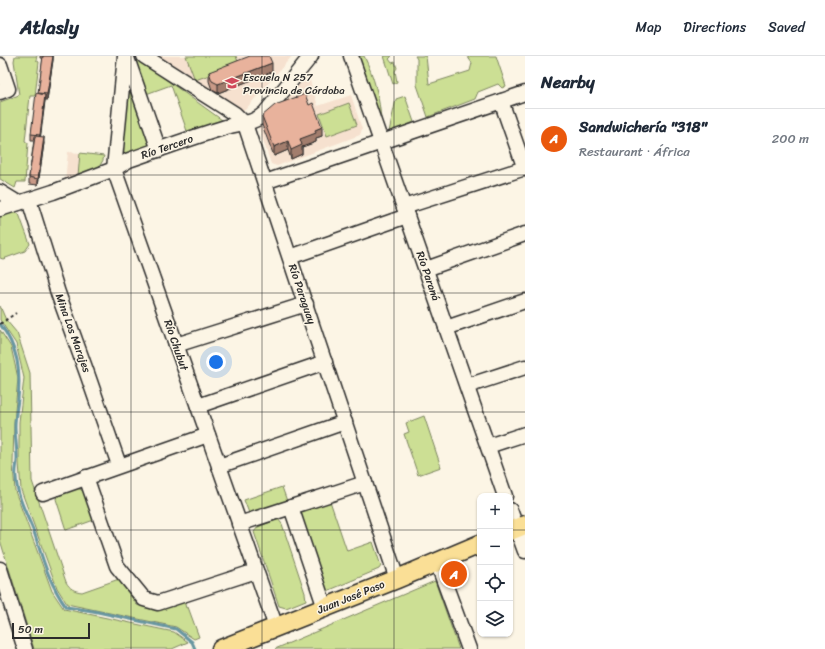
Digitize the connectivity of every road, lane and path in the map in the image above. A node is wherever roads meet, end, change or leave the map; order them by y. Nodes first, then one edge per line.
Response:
1 (126, 56) edge
2 (144, 56) edge
3 (312, 56) edge
4 (351, 56) edge
5 (0, 65) edge
6 (0, 92) edge
7 (525, 93) edge
8 (501, 101) junction
9 (245, 124) junction
10 (382, 142) junction
11 (159, 150) junction
12 (524, 164) edge
13 (114, 169) junction
14 (265, 182) junction
15 (0, 192) edge
16 (23, 201) junction
17 (0, 209) edge
18 (406, 212) junction
19 (525, 234) edge
20 (290, 257) junction
21 (426, 269) junction
22 (525, 301) edge
23 (306, 304) junction
24 (16, 313) dead end
25 (0, 324) edge
26 (446, 328) junction
27 (176, 345) junction
28 (325, 362) junction
29 (525, 367) edge
30 (467, 386) junction
31 (198, 406) junction
32 (345, 422) junction
33 (525, 434) edge
34 (208, 435) junction
35 (488, 446) junction
36 (119, 466) junction
37 (219, 466) junction
38 (86, 477) junction
39 (365, 482) junction
40 (43, 493) dead end
41 (504, 493) edge
42 (291, 507) junction
43 (513, 518) edge
44 (239, 524) junction
45 (517, 528) edge
46 (477, 545) edge
47 (525, 551) edge
48 (436, 562) junction
49 (0, 569) edge
50 (256, 571) junction
51 (397, 579) junction
52 (325, 608) junction
53 (276, 628) junction
54 (25, 649) edge
55 (220, 649) edge
56 (469, 649) edge

1 - 11 street
1 - 13 street, Río Chubut
2 - 9 street, Río Paraguay
3 - 9 street, Río Tercero
4 - 10 street, Río Paraná
5 - 6 street
7 - 8 street
8 - 10 street
8 - 12 street
9 - 11 street, Río Tercero
9 - 14 street, Río Paraguay
10 - 14 street
10 - 18 street, Río Paraná
11 - 13 street, Río Tercero
12 - 18 street
13 - 16 street, Río Tercero
13 - 27 street, Río Chubut
14 - 20 street, Río Paraguay
15 - 16 street
16 - 17 street, Río Tercero
16 - 36 street, Mina Los Marajes
18 - 20 street
18 - 21 street, Río Paraná
19 - 21 street
20 - 23 street, Río Paraguay
21 - 26 street, Río Paraná
22 - 26 street
23 - 27 street
23 - 28 street, Río Paraguay
24 - 25 path
26 - 30 street, Río Paraná
27 - 31 street, Río Chubut
28 - 31 street
28 - 32 street, Río Paraguay
29 - 30 street
30 - 35 street, Río Paraná
31 - 34 street, Río Chubut
32 - 37 street
32 - 39 street, Río Paraguay
33 - 35 street
34 - 36 street
34 - 37 street, Río Chubut
35 - 41 street, Río Paraná
36 - 38 street
37 - 44 street, Río Chubut
38 - 40 street
38 - 50 street
39 - 42 street
39 - 51 street, Río Paraguay
42 - 44 street
42 - 52 street
43 - 45 street
44 - 50 street, Río Chubut
45 - 47 street
46 - 48 main road, Juan José Paso
48 - 51 main road, Juan José Paso
48 - 56 street
49 - 54 street
50 - 53 street, Río Chubut
51 - 52 main road, Juan José Paso
52 - 53 main road, Juan José Paso
53 - 55 main road, Juan José Paso

